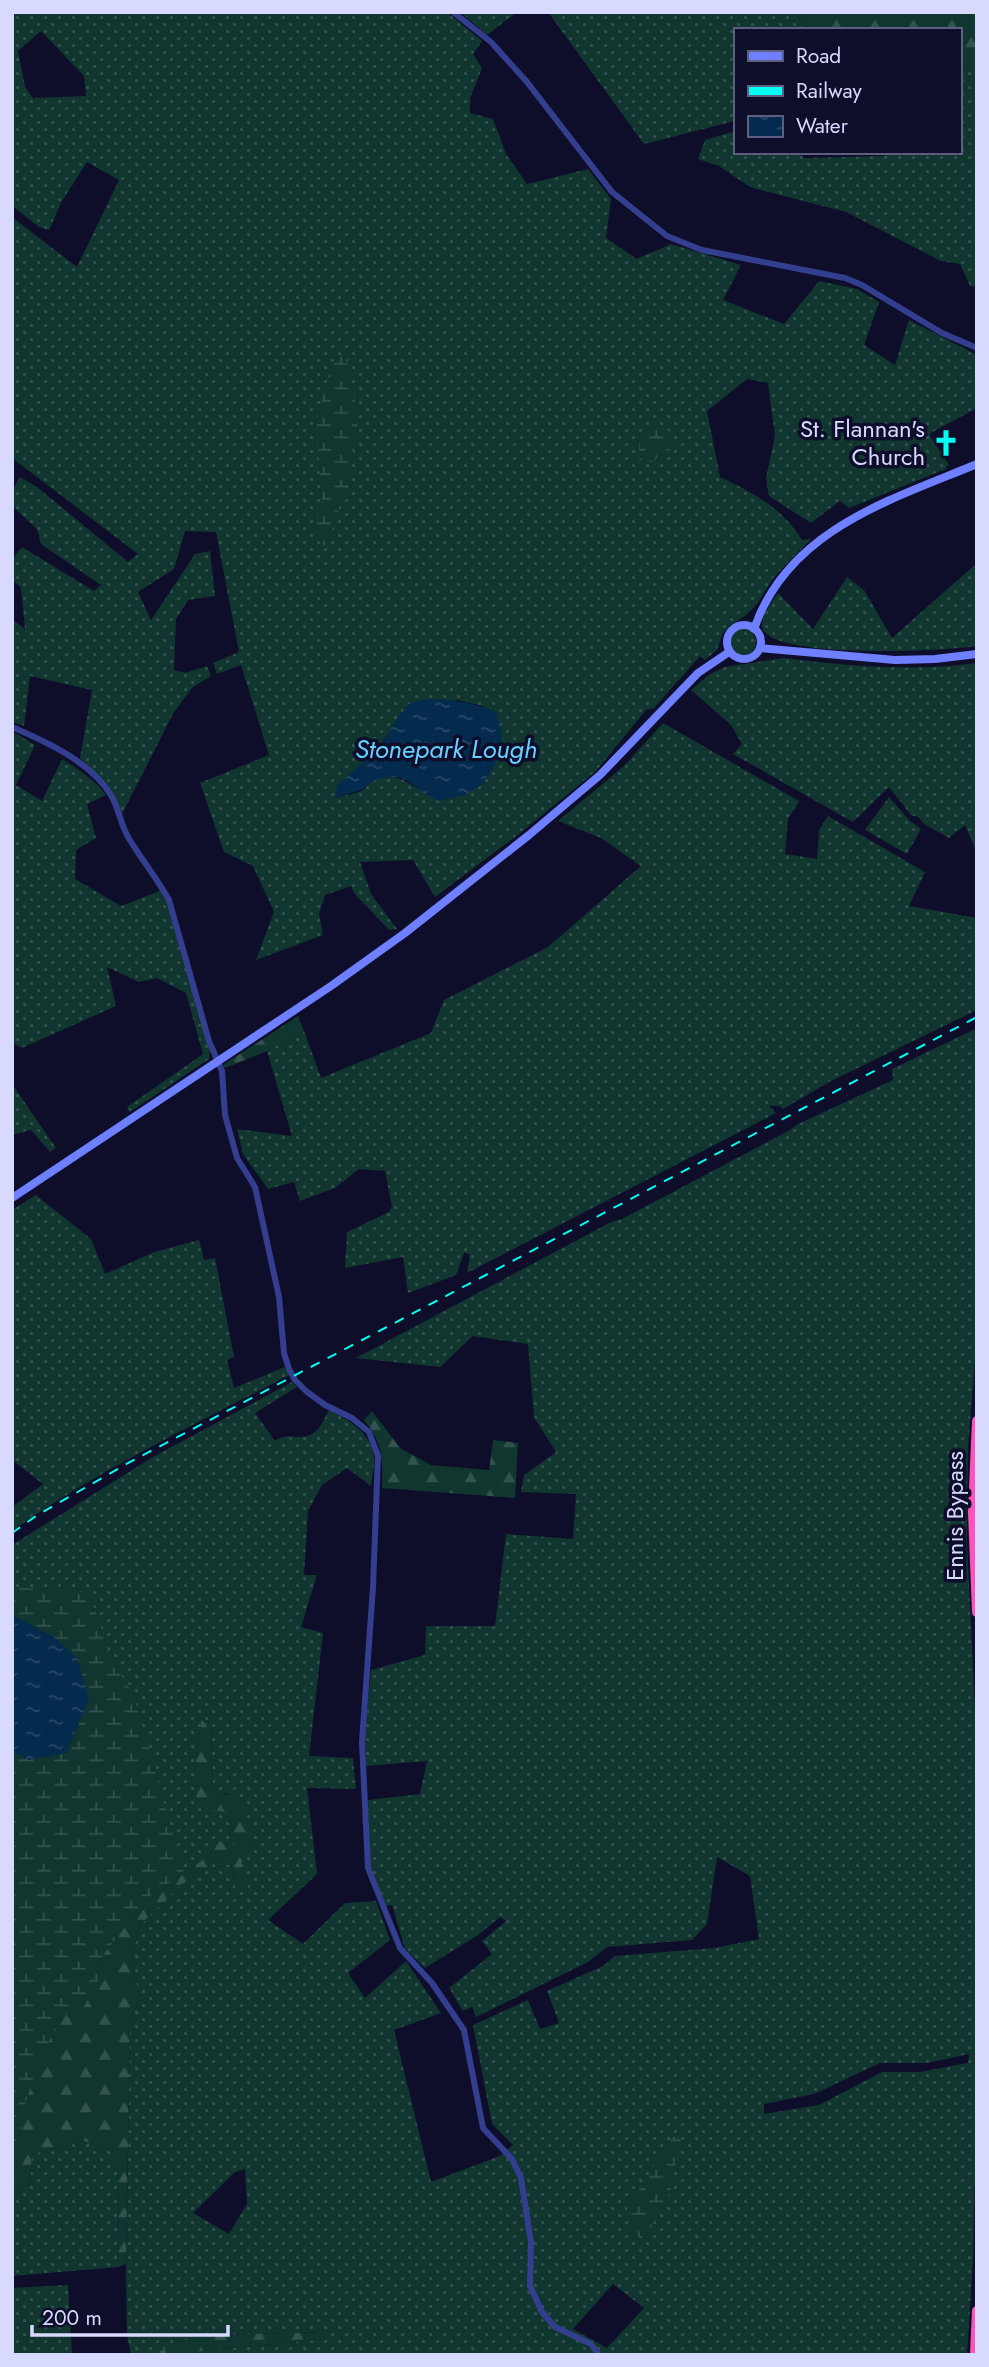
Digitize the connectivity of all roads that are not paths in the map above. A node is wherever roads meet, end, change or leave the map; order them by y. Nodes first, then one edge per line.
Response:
1 (453, 12) edge
2 (977, 348) edge
3 (977, 464) edge
4 (754, 629) junction
5 (760, 648) junction
6 (729, 652) junction
7 (977, 654) edge
8 (12, 727) edge
9 (218, 1060) junction
10 (12, 1198) edge
11 (977, 1421) edge
12 (977, 1612) edge
13 (977, 2311) edge
14 (599, 2355) edge
15 (975, 2355) edge

1 - 2 street
3 - 4 main road
4 - 5 main road
4 - 6 main road
5 - 6 main road
5 - 7 main road
6 - 9 main road
8 - 9 street
9 - 10 main road
9 - 14 street
11 - 12 highway, Ennis Bypass
13 - 15 highway

